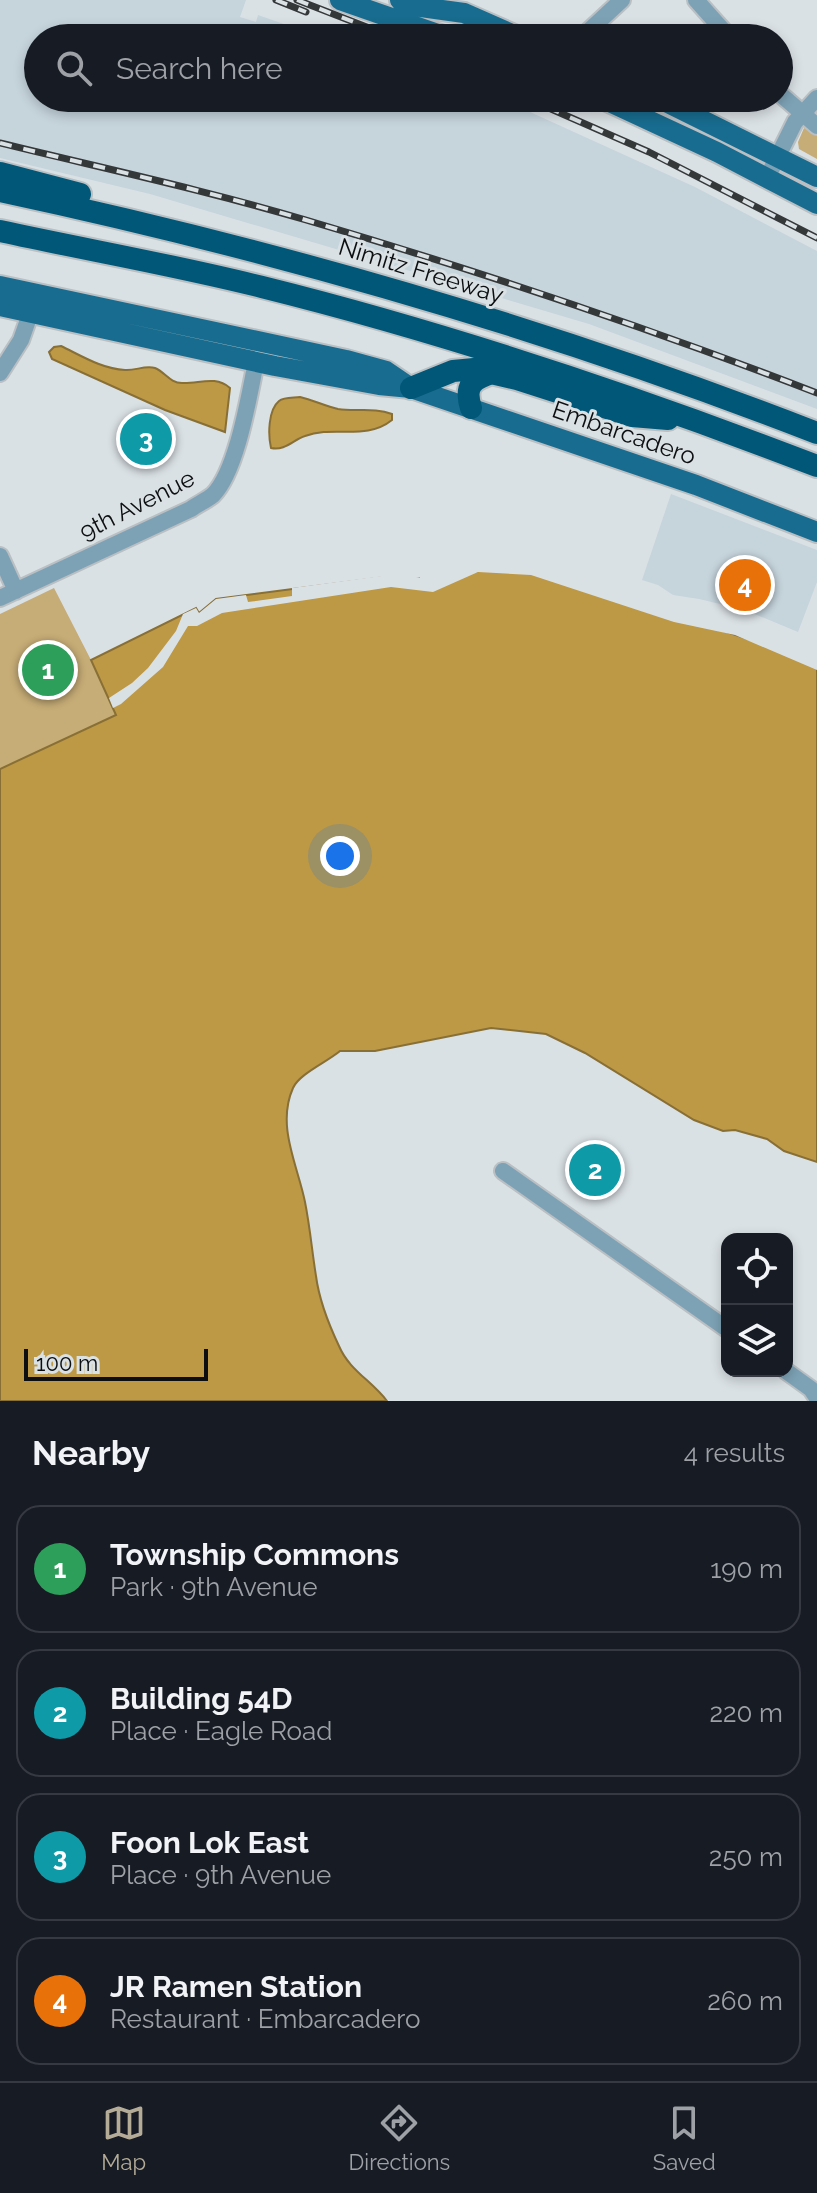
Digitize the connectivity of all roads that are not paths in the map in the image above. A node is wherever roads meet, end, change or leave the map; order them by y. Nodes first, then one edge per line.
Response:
1 (340, 0) edge
2 (400, 0) edge
3 (622, 0) edge
4 (696, 0) edge
5 (457, 6) edge
6 (377, 8) edge
7 (415, 24) edge
8 (493, 24) edge
9 (596, 24) edge
10 (717, 24) edge
11 (817, 98) edge
12 (793, 106) edge
13 (630, 112) edge
14 (687, 112) edge
15 (802, 114) junction
16 (817, 126) edge
17 (779, 156) junction
18 (0, 173) edge
19 (817, 177) edge
20 (767, 178) junction
21 (0, 191) edge
22 (817, 204) edge
23 (0, 231) edge
24 (280, 257) junction
25 (0, 286) edge
26 (34, 303) junction
27 (0, 306) edge
28 (256, 362) junction
29 (0, 373) edge
30 (494, 373) junction
31 (411, 388) junction
32 (471, 408) junction
33 (701, 421) junction
34 (817, 433) edge
35 (817, 466) edge
36 (817, 532) edge
37 (0, 556) edge
38 (16, 591) junction
39 (0, 598) edge
40 (503, 1171) dead end
41 (721, 1325) edge
42 (793, 1376) edge
43 (815, 1398) edge

1 - 6 main road
2 - 5 main road
3 - 9 street
4 - 10 street
5 - 8 main road
6 - 7 main road
11 - 15 street
12 - 15 street
13 - 20 main road
14 - 17 main road
15 - 16 street
15 - 17 street
17 - 19 main road
17 - 20 street
18 - 24 highway
20 - 22 main road
21 - 24 highway, Nimitz Freeway
23 - 33 highway
24 - 34 highway, Nimitz Freeway
25 - 26 main road, Embarcadero
26 - 27 main road, Embarcadero
26 - 28 main road, Embarcadero
26 - 29 street
26 - 31 main road, Embarcadero
28 - 31 main road, Embarcadero
28 - 38 street, 9th Avenue
30 - 31 highway
30 - 32 highway
30 - 33 highway
31 - 32 main road, Embarcadero
32 - 36 main road, Embarcadero
33 - 35 highway
37 - 38 street
38 - 39 street, 9th Avenue
40 - 41 street
42 - 43 street

